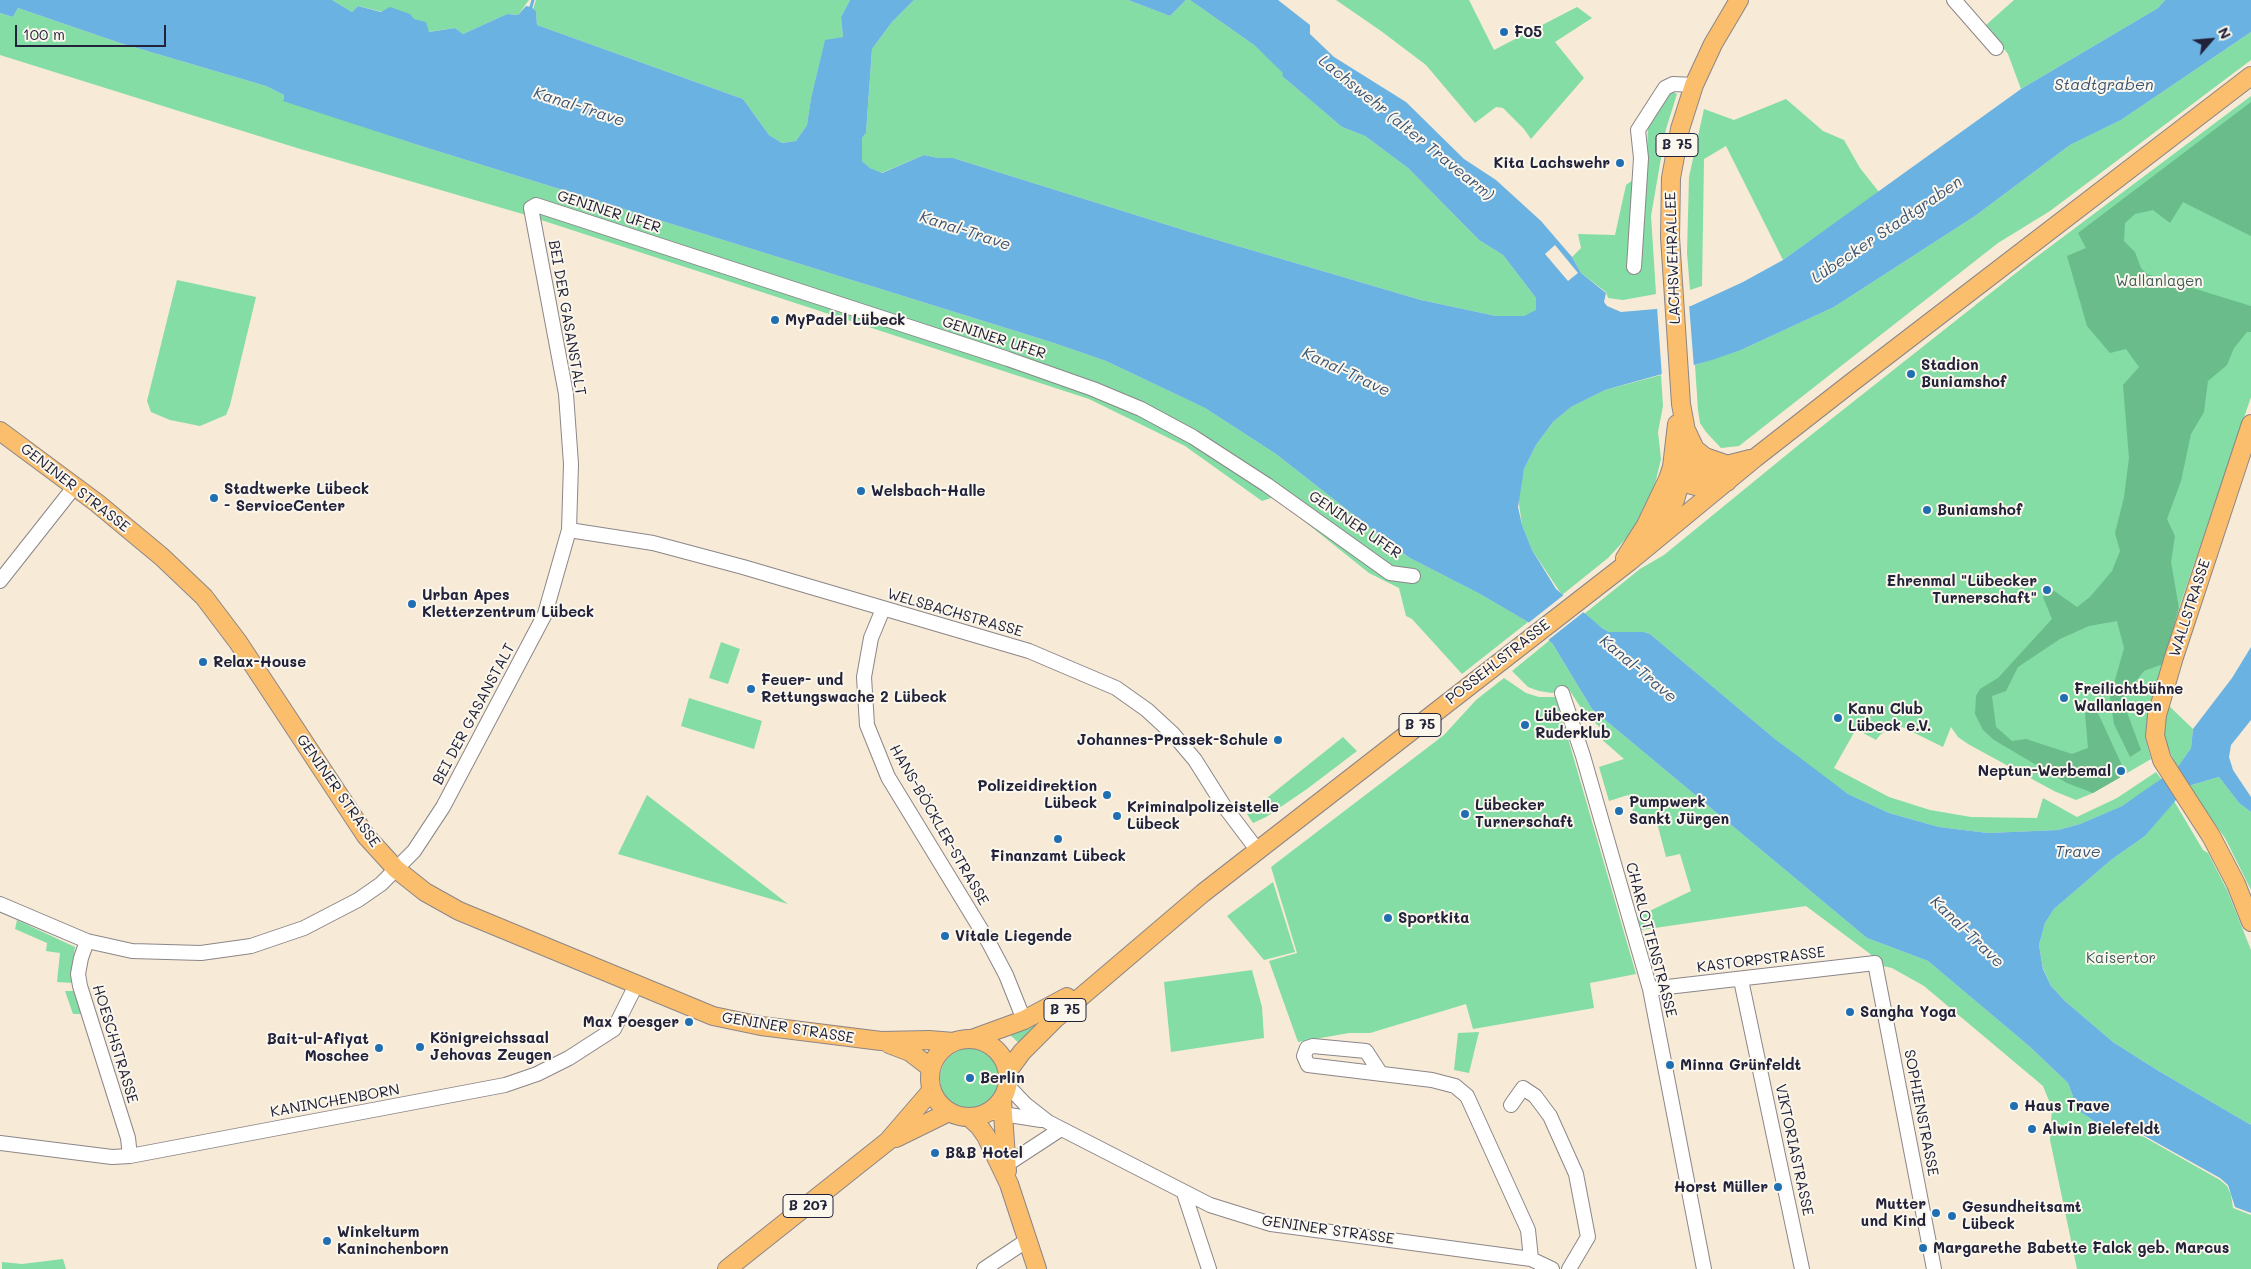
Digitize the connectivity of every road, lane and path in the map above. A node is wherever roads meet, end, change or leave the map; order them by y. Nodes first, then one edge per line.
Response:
1 (1739, 0) edge
2 (1954, 0) edge
3 (1996, 48) dead end
4 (2251, 76) edge
5 (1694, 85) junction
6 (530, 208) joint
7 (1634, 267) dead end
8 (1681, 404) junction
9 (2251, 424) edge
10 (0, 431) edge
11 (1686, 431) junction
12 (1728, 473) junction
13 (1677, 474) junction
14 (75, 486) junction
15 (569, 530) junction
16 (1642, 551) junction
17 (1616, 571) junction
18 (1413, 576) dead end
19 (0, 581) edge
20 (883, 610) junction
21 (1562, 693) dead end
22 (1258, 851) junction
23 (396, 869) junction
24 (2248, 903) edge
25 (0, 904) edge
26 (2251, 922) edge
27 (87, 941) junction
28 (1128, 955) junction
29 (1876, 963) joint
30 (1740, 980) junction
31 (636, 985) junction
32 (1650, 989) junction
33 (1024, 1020) junction
34 (972, 1039) junction
35 (881, 1042) junction
36 (954, 1042) junction
37 (932, 1068) junction
38 (1381, 1074) junction
39 (932, 1090) junction
40 (1002, 1097) junction
41 (1511, 1105) dead end
42 (949, 1112) junction
43 (969, 1118) junction
44 (1054, 1126) junction
45 (888, 1141) junction
46 (0, 1143) edge
47 (130, 1156) junction
48 (1006, 1165) junction
49 (1009, 1184) junction
50 (1184, 1194) junction
51 (1026, 1240) junction
52 (1531, 1259) junction
53 (727, 1269) edge
54 (984, 1269) edge
55 (1037, 1269) edge
56 (1209, 1269) edge
57 (1552, 1269) edge
58 (1569, 1269) edge
59 (1704, 1269) edge
60 (1802, 1269) edge
61 (1934, 1269) edge

1 - 5 main road, LACHSWEHRALLEE / B 75
2 - 3 street
4 - 12 main road, POSSEHLSTRASSE
5 - 7 street
5 - 8 main road, LACHSWEHRALLEE / B 75
6 - 15 street, BEI DER GASANSTALT
6 - 18 street, GENINER UFER
8 - 11 main road, LACHSWEHRALLEE / B 75
8 - 13 main road, LACHSWEHRALLEE / B 75
9 - 24 main road, WALLSTRASSE
10 - 14 main road, GENINER STRASSE
11 - 12 main road
11 - 13 main road, LACHSWEHRALLEE / B 75
12 - 13 main road
12 - 16 main road, POSSEHLSTRASSE
13 - 16 main road, LACHSWEHRALLEE / B 75
13 - 17 main road, LACHSWEHRALLEE / B 75
14 - 19 street
14 - 23 main road, GENINER STRASSE
15 - 20 street, WELSBACHSTRASSE
15 - 23 street, BEI DER GASANSTALT
16 - 17 main road, POSSEHLSTRASSE / B 75
17 - 22 main road, POSSEHLSTRASSE / B 75
20 - 22 street, WELSBACHSTRASSE
20 - 33 street, HANS-BÖCKLER-STRASSE
21 - 32 street, CHARLOTTENSTRASSE
22 - 28 main road, POSSEHLSTRASSE / B 75
23 - 27 street, BEI DER GASANSTALT
23 - 31 main road, GENINER STRASSE
24 - 26 main road, WALLSTRASSE
25 - 27 street, BEI DER GASANSTALT
27 - 47 street, HOESCHSTRASSE
28 - 33 main road, POSSEHLSTRASSE / B 75
28 - 40 main road, POSSEHLSTRASSE / B 75
29 - 30 street, KASTORPSTRASSE
29 - 61 street, SOPHIENSTRASSE
30 - 32 street, KASTORPSTRASSE
30 - 60 street, VIKTORIASTRASSE
31 - 35 main road, GENINER STRASSE
31 - 47 street, KANINCHENBORN
32 - 59 street, CHARLOTTENSTRASSE
33 - 34 main road, POSSEHLSTRASSE / B 75
34 - 36 main road
34 - 40 main road
35 - 36 main road, GENINER STRASSE
35 - 37 main road, GENINER STRASSE
36 - 37 main road
37 - 39 main road
38 - 38 street
38 - 52 street
39 - 42 main road
39 - 45 main road, B 207
40 - 43 main road
40 - 44 street, GENINER STRASSE
40 - 44 street, GENINER STRASSE
40 - 48 main road
41 - 58 street
42 - 43 main road
42 - 45 main road, B 207
43 - 49 main road
44 - 48 street
44 - 50 street, GENINER STRASSE
45 - 53 main road, B 207
46 - 47 street, KANINCHENBORN
48 - 49 main road
49 - 51 main road
50 - 52 street, GENINER STRASSE
50 - 56 street
51 - 54 street
51 - 55 main road
52 - 57 street, GENINER STRASSE

